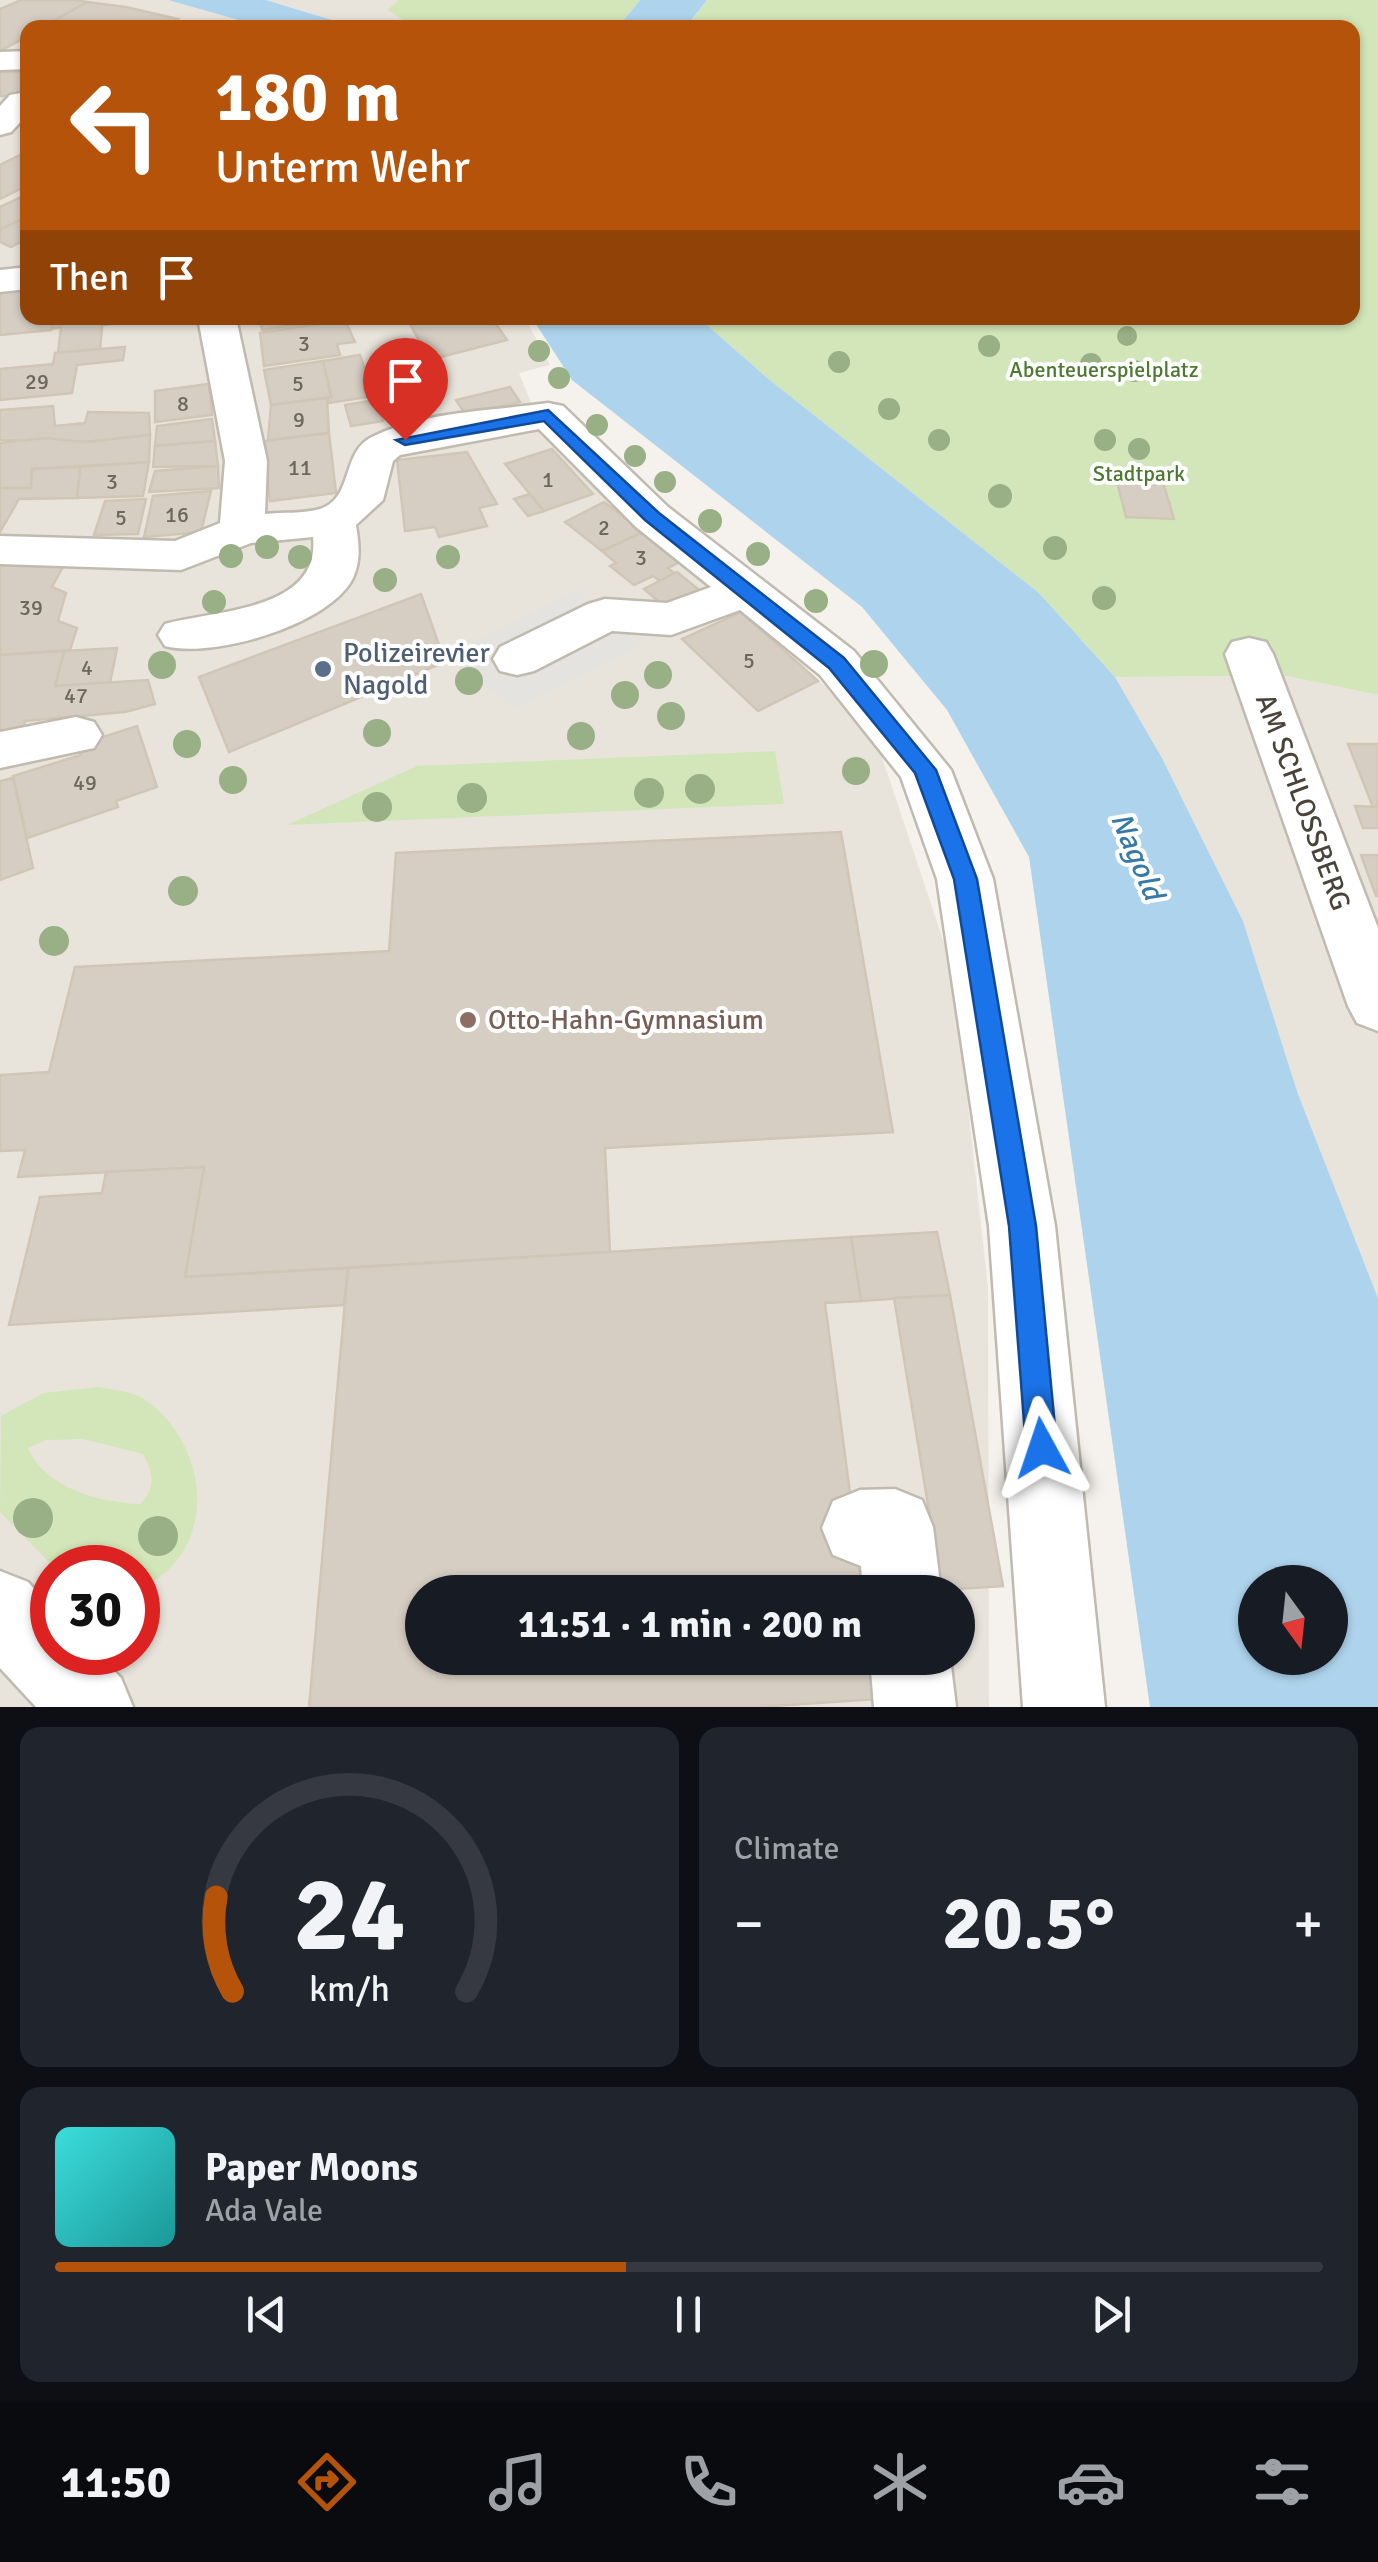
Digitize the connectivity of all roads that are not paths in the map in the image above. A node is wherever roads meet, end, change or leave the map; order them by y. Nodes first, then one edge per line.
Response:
1 (217, 325) edge
2 (332, 521) junction
3 (242, 530) junction
4 (0, 550) edge
5 (748, 590) junction
6 (182, 635) dead end
7 (1249, 654) dead end
8 (517, 659) dead end
9 (76, 735) dead end
10 (0, 750) edge
11 (1378, 1006) edge
12 (860, 1528) dead end
13 (900, 1575) edge
14 (0, 1610) edge
15 (912, 1675) edge
16 (92, 1707) edge
17 (915, 1707) edge
18 (1064, 1707) edge

1 - 3 street
2 - 3 street
2 - 5 street
2 - 6 street
3 - 4 street
5 - 8 street
5 - 18 street
7 - 11 street, AM SCHLOSSBERG
9 - 10 street
12 - 13 street
14 - 16 street
15 - 17 street

